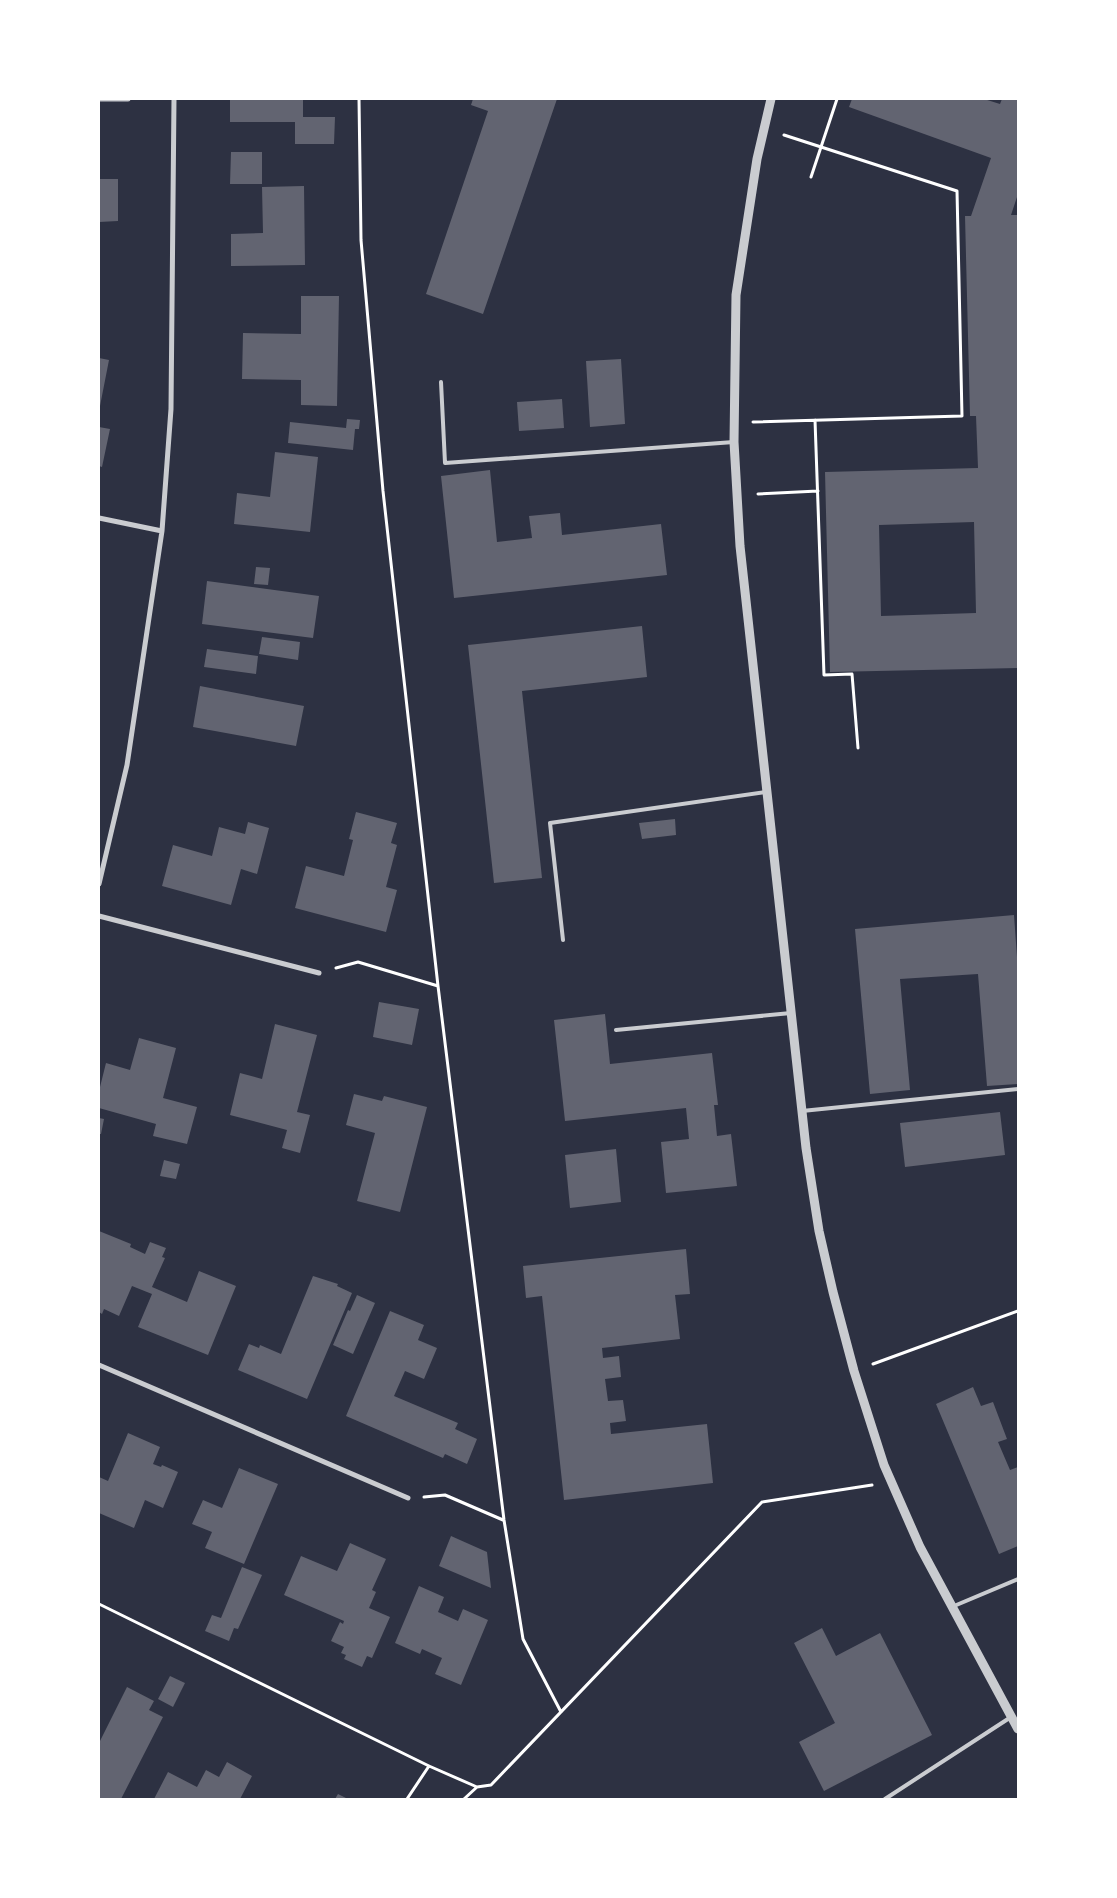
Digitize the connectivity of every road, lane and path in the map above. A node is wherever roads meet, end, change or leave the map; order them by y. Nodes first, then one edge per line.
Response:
1 (99, 99) edge
2 (128, 99) edge
3 (174, 99) edge
4 (359, 99) edge
5 (771, 99) edge
6 (837, 99) edge
7 (764, 128) junction
8 (821, 147) junction
9 (811, 177) dead end
10 (441, 382) dead end
11 (815, 420) junction
12 (734, 422) junction
13 (734, 442) junction
14 (818, 491) junction
15 (737, 494) junction
16 (99, 518) edge
17 (162, 531) junction
18 (858, 748) dead end
19 (766, 792) junction
20 (99, 884) edge
21 (99, 916) edge
22 (563, 940) dead end
23 (319, 973) joint
24 (438, 986) junction
25 (791, 1013) junction
26 (616, 1030) dead end
27 (1018, 1089) edge
28 (802, 1111) junction
29 (1018, 1311) edge
30 (99, 1365) edge
31 (854, 1371) junction
32 (891, 1481) junction
33 (408, 1498) joint
34 (504, 1520) junction
35 (1018, 1578) edge
36 (99, 1604) edge
37 (951, 1607) junction
38 (562, 1712) junction
39 (1011, 1717) junction
40 (1018, 1729) edge
41 (429, 1766) junction
42 (477, 1787) junction
43 (407, 1799) edge
44 (464, 1799) edge
45 (885, 1799) edge

1 - 2 street
3 - 17 street
4 - 24 path
5 - 7 street
6 - 8 path
7 - 8 path
7 - 12 street
8 - 9 path
8 - 11 path
10 - 13 lane
11 - 12 path
11 - 14 path
12 - 13 street
13 - 15 street
14 - 15 path
14 - 18 path
15 - 19 street
16 - 17 street
17 - 20 street
19 - 22 lane
19 - 25 street
21 - 23 street
23 - 24 path
24 - 34 path
25 - 26 lane
25 - 28 street
27 - 28 lane
28 - 31 street
29 - 31 path
30 - 33 street
31 - 32 street
32 - 37 street
32 - 38 path
33 - 34 path
34 - 38 path
35 - 37 lane
36 - 41 path
37 - 39 street
38 - 42 path
39 - 40 street
39 - 45 lane
41 - 42 path
41 - 43 path
42 - 44 path

